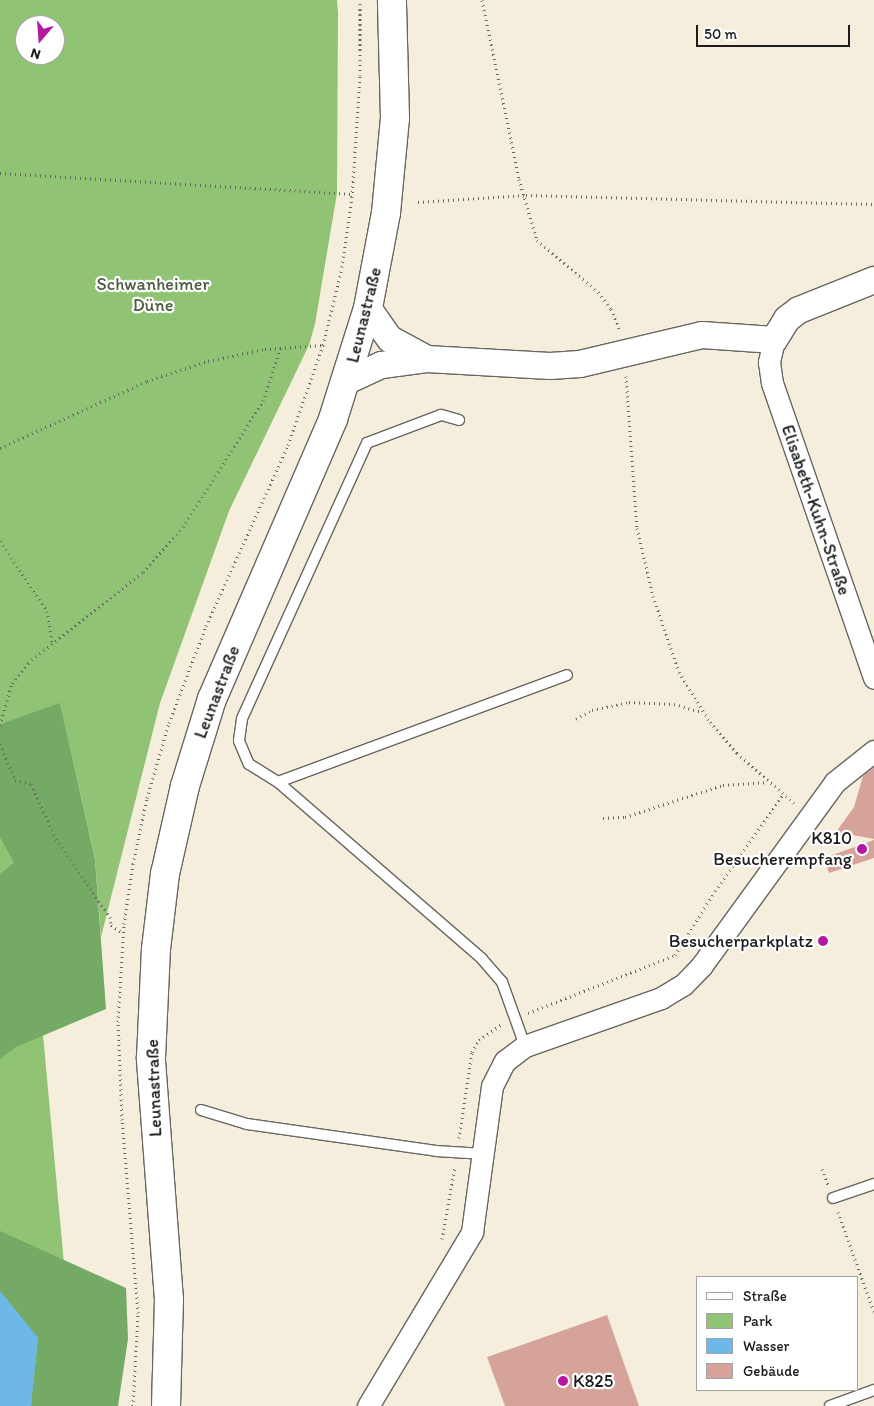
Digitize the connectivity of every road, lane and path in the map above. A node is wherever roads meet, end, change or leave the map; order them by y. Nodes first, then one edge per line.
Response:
1 (392, 0) edge
2 (482, 0) edge
3 (0, 173) edge
4 (352, 194) dead end
5 (526, 195) junction
6 (418, 202) dead end
7 (874, 204) edge
8 (874, 280) edge
9 (368, 308) junction
10 (774, 340) junction
11 (323, 345) dead end
12 (281, 347) junction
13 (625, 353) junction
14 (428, 359) junction
15 (347, 381) junction
16 (459, 420) dead end
17 (0, 448) edge
18 (0, 541) edge
19 (52, 644) junction
20 (567, 675) dead end
21 (874, 678) edge
22 (703, 712) junction
23 (576, 719) dead end
24 (0, 725) edge
25 (0, 744) edge
26 (874, 752) edge
27 (278, 782) junction
28 (769, 782) junction
29 (603, 818) dead end
30 (123, 933) dead end
31 (516, 1018) junction
32 (525, 1046) junction
33 (201, 1110) dead end
34 (457, 1153) junction
35 (485, 1154) junction
36 (822, 1168) dead end
37 (874, 1184) edge
38 (833, 1198) junction
39 (441, 1242) dead end
40 (874, 1312) edge
41 (874, 1390) edge
42 (166, 1406) edge
43 (368, 1406) edge
44 (830, 1406) edge

1 - 9 main road, Leunastraße
2 - 5 path
3 - 4 path
5 - 6 path
5 - 7 path
5 - 13 path
8 - 10 street, Elisabeth-Kuhn-Straße
9 - 14 street
9 - 15 main road, Leunastraße
10 - 13 street
10 - 21 street, Elisabeth-Kuhn-Straße
11 - 12 path
12 - 17 path
12 - 19 path
13 - 14 street
13 - 22 path
14 - 15 street
15 - 42 main road, Leunastraße
16 - 27 lane
18 - 19 path
19 - 24 path
20 - 27 lane
22 - 23 path
22 - 28 path
25 - 30 path
26 - 32 street
27 - 31 lane
28 - 29 path
28 - 31 path
31 - 32 lane
31 - 34 path
32 - 35 street
33 - 34 lane
34 - 35 lane
34 - 39 path
35 - 43 street
36 - 38 path
37 - 38 lane
38 - 40 path
41 - 44 lane

